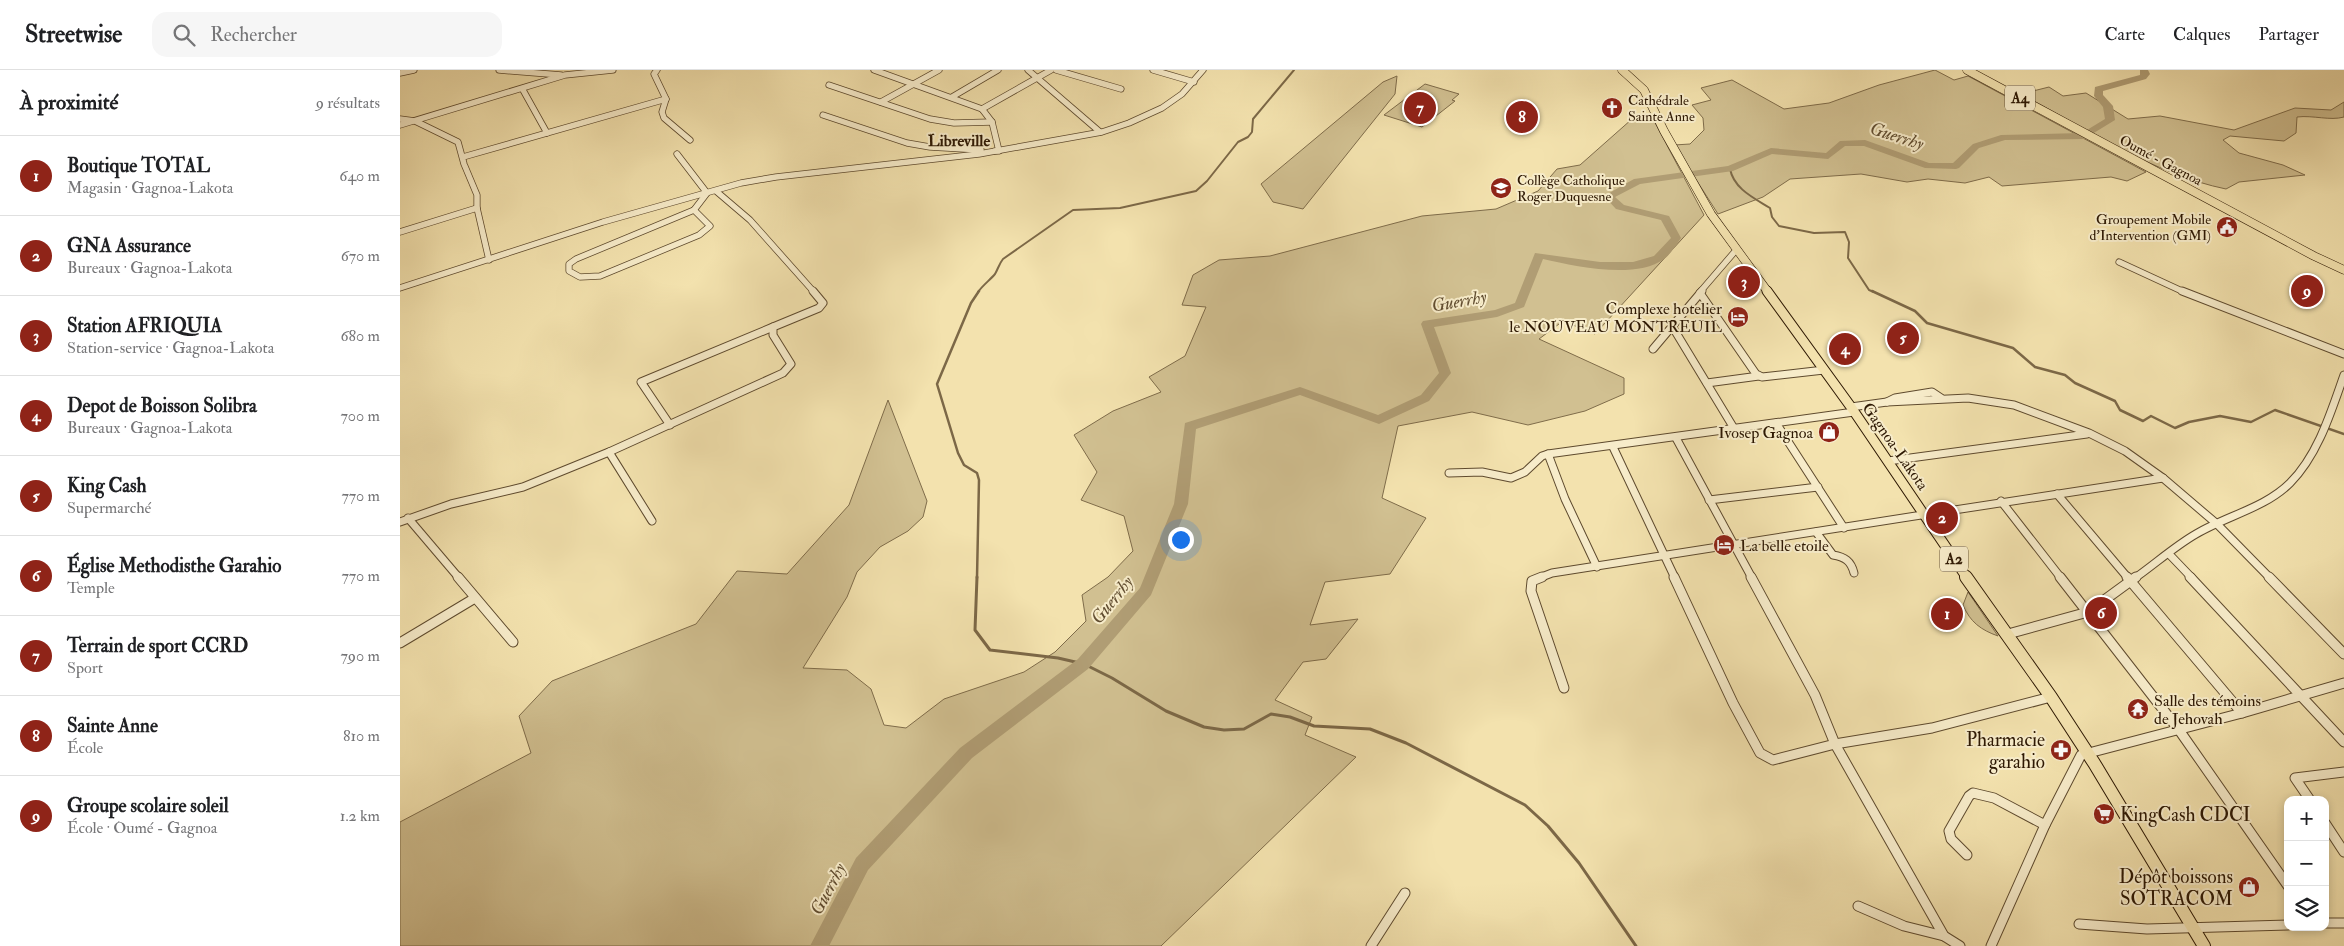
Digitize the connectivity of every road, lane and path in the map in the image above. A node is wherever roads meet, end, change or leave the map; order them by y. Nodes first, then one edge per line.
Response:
1 (414, 70) edge
2 (499, 70) edge
3 (613, 70) edge
4 (657, 70) edge
5 (874, 70) edge
6 (939, 70) edge
7 (998, 70) edge
8 (1028, 70) edge
9 (1051, 70) edge
10 (1056, 70) edge
11 (1153, 70) edge
12 (1203, 70) edge
13 (1622, 70) edge
14 (1967, 70) edge
15 (400, 73) edge
16 (565, 75) junction
17 (1037, 78) junction
18 (1194, 82) junction
19 (915, 83) junction
20 (829, 84) dead end
21 (1121, 89) dead end
22 (523, 90) junction
23 (952, 97) junction
24 (666, 99) junction
25 (880, 102) junction
26 (982, 109) junction
27 (822, 116) dead end
28 (400, 119) edge
29 (415, 120) junction
30 (992, 122) junction
31 (400, 125) edge
32 (1100, 132) junction
33 (547, 133) junction
34 (690, 140) dead end
35 (998, 151) junction
36 (677, 154) dead end
37 (463, 157) junction
38 (716, 191) junction
39 (707, 193) junction
40 (477, 208) junction
41 (694, 210) junction
42 (400, 232) edge
43 (1737, 250) junction
44 (489, 260) junction
45 (2119, 262) dead end
46 (2344, 270) edge
47 (400, 288) edge
48 (1700, 293) junction
49 (1672, 326) junction
50 (772, 327) junction
51 (1652, 349) dead end
52 (2344, 354) edge
53 (1824, 370) junction
54 (1759, 376) junction
55 (2344, 378) edge
56 (1706, 382) junction
57 (1853, 410) junction
58 (1776, 423) junction
59 (670, 425) junction
60 (1735, 430) junction
61 (2089, 433) junction
62 (1676, 438) junction
63 (1613, 447) junction
64 (609, 452) junction
65 (1548, 454) junction
66 (1888, 461) junction
67 (1449, 473) dead end
68 (2163, 478) junction
69 (1818, 487) junction
70 (2057, 494) junction
71 (1709, 500) junction
72 (2002, 501) junction
73 (1924, 513) junction
74 (404, 520) edge
75 (652, 520) dead end
76 (2217, 524) junction
77 (1844, 528) junction
78 (1816, 532) junction
79 (1734, 545) junction
80 (2169, 554) junction
81 (1665, 556) junction
82 (1597, 567) junction
83 (1854, 573) dead end
84 (2130, 583) junction
85 (475, 598) junction
86 (2088, 612) junction
87 (2008, 634) junction
88 (513, 642) dead end
89 (400, 643) edge
90 (2344, 654) edge
91 (2344, 683) edge
92 (1564, 688) dead end
93 (2302, 695) junction
94 (2051, 697) junction
95 (2242, 713) junction
96 (2179, 730) junction
97 (2344, 742) edge
98 (1835, 744) junction
99 (2087, 753) junction
100 (2344, 772) edge
101 (2307, 796) edge
102 (2045, 825) junction
103 (2329, 829) edge
104 (2344, 852) edge
105 (1967, 855) dead end
106 (2284, 880) edge
107 (1405, 893) dead end
108 (1858, 906) dead end
109 (2329, 923) edge
110 (2344, 923) edge
111 (2079, 924) dead end
112 (2284, 925) edge
113 (2195, 928) junction
114 (1944, 936) junction
115 (1371, 946) edge
116 (1960, 946) edge
117 (1991, 946) edge
118 (2204, 946) edge

1 - 15 street
2 - 16 street
3 - 16 street
4 - 24 street
5 - 19 street
6 - 19 street
7 - 23 street
8 - 17 street
9 - 17 street
10 - 21 street
11 - 18 street
12 - 18 street
13 - 43 main road, Gagnoa-Lakota / A2
14 - 46 main road, Oumé - Gagnoa / A4
16 - 22 street
17 - 26 street
17 - 32 street
18 - 32 street
19 - 23 street
19 - 25 street
20 - 25 street
22 - 29 street
22 - 33 street
23 - 26 street
24 - 33 street
24 - 34 street
25 - 30 street
26 - 30 street
27 - 35 street
28 - 29 street
29 - 31 street
29 - 37 street
30 - 35 street
32 - 35 street
33 - 37 street
35 - 38 street
36 - 39 street
37 - 40 street
38 - 39 street
38 - 50 street
39 - 41 street
39 - 44 street
40 - 42 street
40 - 44 street
41 - 41 street
43 - 48 street
43 - 53 main road, Gagnoa-Lakota / A2
44 - 47 street
45 - 52 street
48 - 49 street
48 - 54 street
49 - 51 street
49 - 56 street
50 - 59 street
50 - 59 street
53 - 54 street
53 - 57 main road, Gagnoa-Lakota / A2
54 - 56 street
55 - 76 street
56 - 60 street
57 - 58 street
57 - 61 street
57 - 66 main road, Gagnoa-Lakota / A2
58 - 60 street
58 - 69 street
59 - 64 street
60 - 62 street
61 - 66 street
61 - 68 street
62 - 63 street
62 - 71 street
63 - 65 street
63 - 81 street
64 - 74 street
64 - 75 street
65 - 67 street
65 - 82 street
66 - 73 main road, Gagnoa-Lakota / A2
68 - 70 street
68 - 76 street
69 - 71 street
69 - 77 street
70 - 72 street
70 - 84 street
71 - 79 street
72 - 73 street
72 - 86 street
73 - 77 street
73 - 87 main road, Gagnoa-Lakota / A2
74 - 85 street
76 - 80 street
76 - 90 street
77 - 78 street
78 - 79 street
78 - 83 street
79 - 81 street
79 - 98 street
80 - 84 street
80 - 93 street
81 - 82 street
81 - 98 street
82 - 92 street
84 - 86 street
84 - 95 street
85 - 88 street
85 - 89 street
86 - 87 street
86 - 96 street
87 - 94 main road, Gagnoa-Lakota / A2
91 - 93 street
93 - 95 street
93 - 97 street
94 - 98 street
94 - 99 main road, Gagnoa-Lakota / A2
95 - 96 street
96 - 99 street
96 - 106 street
98 - 114 street
99 - 102 street
99 - 113 main road, Gagnoa-Lakota / A2
100 - 101 street
102 - 105 street
102 - 117 street
103 - 104 street
107 - 115 street
108 - 114 street
109 - 110 street
111 - 113 street
112 - 113 street
113 - 118 main road, Gagnoa-Lakota / A2
114 - 116 street

